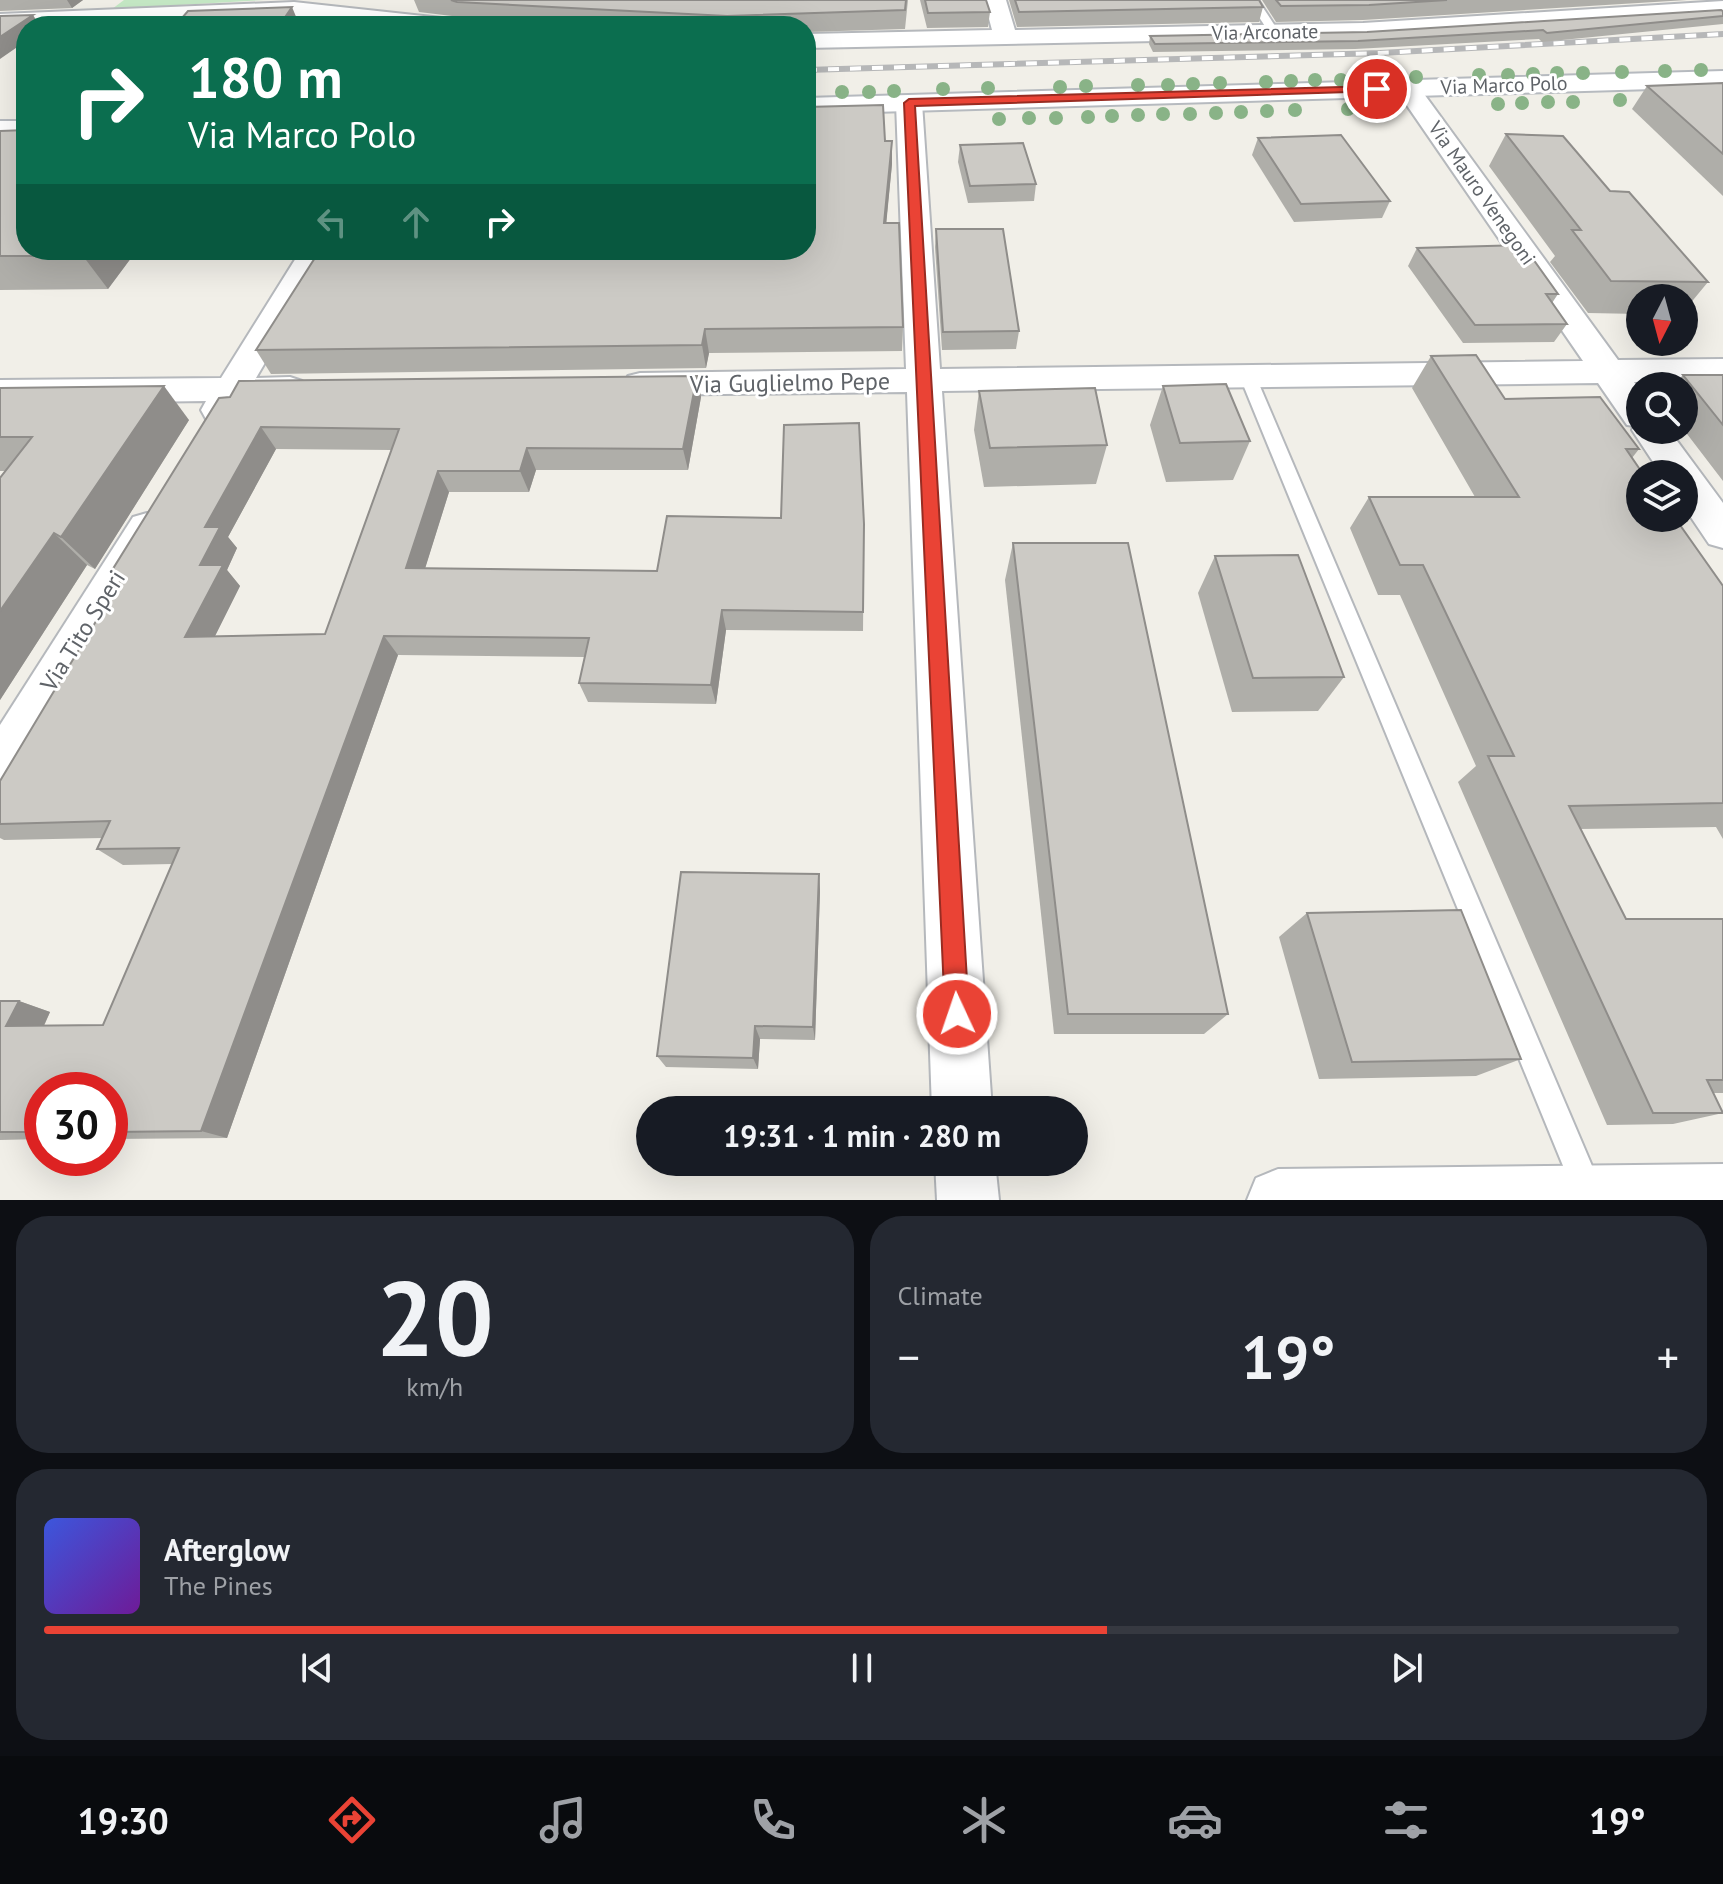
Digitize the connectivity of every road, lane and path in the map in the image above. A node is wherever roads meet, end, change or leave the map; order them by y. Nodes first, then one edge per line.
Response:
1 (102, 0) edge
2 (294, 0) edge
3 (995, 0) edge
4 (1253, 0) edge
5 (1684, 5) edge
6 (1723, 8) edge
7 (268, 10) junction
8 (80, 16) edge
9 (125, 16) edge
10 (353, 16) edge
11 (1274, 32) junction
12 (1006, 38) junction
13 (816, 41) edge
14 (1723, 79) edge
15 (1407, 88) junction
16 (909, 103) junction
17 (816, 106) edge
18 (310, 260) edge
19 (1723, 370) edge
20 (1608, 372) junction
21 (1248, 377) junction
22 (925, 381) junction
23 (608, 385) edge
24 (323, 388) edge
25 (231, 390) junction
26 (0, 392) edge
27 (1626, 397) edge
28 (199, 441) edge
29 (166, 496) edge
30 (1698, 498) edge
31 (1723, 533) edge
32 (0, 766) edge
33 (961, 1096) edge
34 (966, 1176) edge
35 (1723, 1195) edge
36 (1591, 1197) junction
37 (968, 1200) edge
38 (1278, 1200) edge

1 - 8 street
2 - 7 street
3 - 12 street
4 - 11 lane
5 - 6 street, Via Arconate
5 - 11 street, Via Arconate
7 - 9 street
7 - 10 street
11 - 12 street, Via Arconate
12 - 13 street, Via Arconate
14 - 15 street, Via Marco Polo
15 - 16 street, Via Marco Polo
15 - 20 street, Via Mauro Venegoni
16 - 17 street, Via Marco Polo
16 - 22 street
18 - 25 street
19 - 20 street, Via Guglielmo Pepe
20 - 21 street, Via Guglielmo Pepe
20 - 27 street, Via Mauro Venegoni
21 - 22 street, Via Guglielmo Pepe
21 - 36 lane
22 - 23 street, Via Guglielmo Pepe
22 - 33 street
24 - 25 street
25 - 26 street
25 - 28 street
29 - 32 street, Via Tito Speri
30 - 31 street
34 - 37 street
35 - 36 street
36 - 38 street

